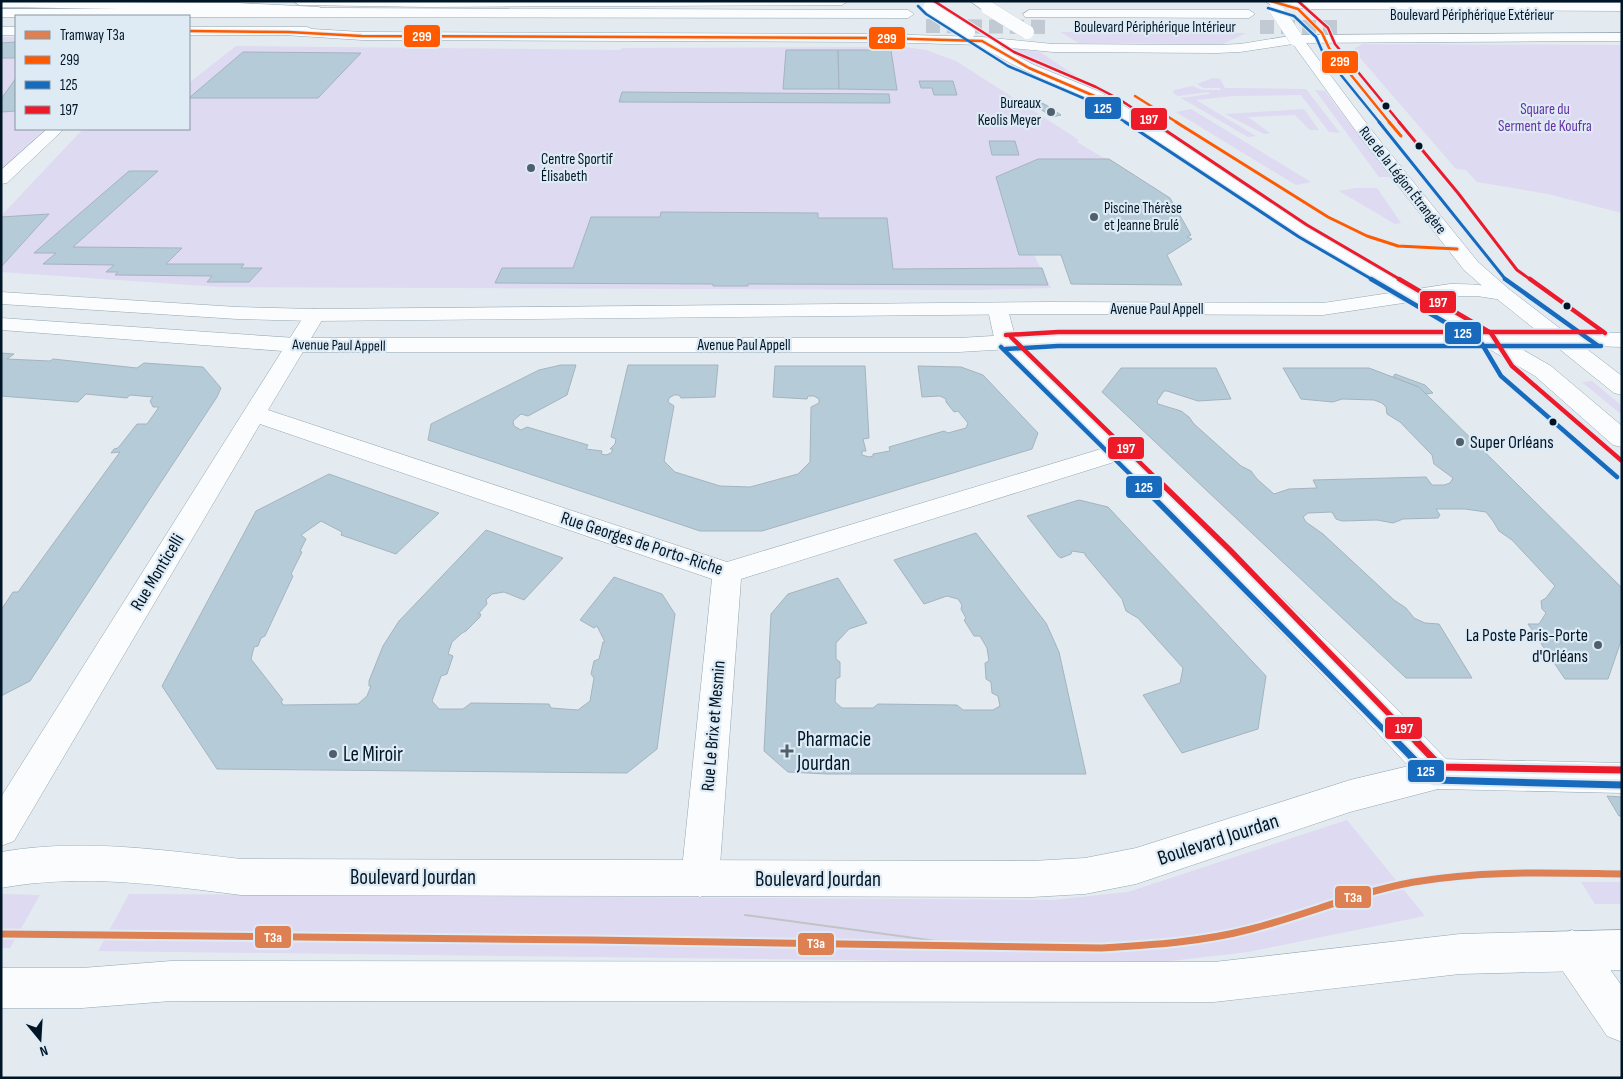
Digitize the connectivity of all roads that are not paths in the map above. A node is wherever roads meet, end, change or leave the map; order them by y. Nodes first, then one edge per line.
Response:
1 (30, 1) edge
2 (300, 1) edge
3 (842, 1) edge
4 (976, 1) edge
5 (1, 2) edge
6 (1272, 4) edge
7 (927, 5) edge
8 (1622, 7) edge
9 (328, 12) junction
10 (1, 13) edge
11 (908, 14) tunnel mouth
12 (1029, 14) tunnel mouth
13 (1250, 14) tunnel mouth
14 (1323, 15) tunnel mouth
15 (1622, 15) edge
16 (1, 22) edge
17 (15, 22) edge
18 (190, 22) edge
19 (530, 24) junction
20 (926, 26) tunnel mouth
21 (1050, 27) tunnel mouth
22 (1210, 27) dead end
23 (1337, 27) tunnel mouth
24 (1622, 28) edge
25 (1, 31) edge
26 (15, 31) edge
27 (190, 32) edge
28 (288, 32) junction
29 (1622, 37) edge
30 (1296, 39) junction
31 (982, 41) junction
32 (1053, 48) junction
33 (55, 130) edge
34 (1, 179) edge
35 (1502, 294) junction
36 (1412, 295) junction
37 (1, 298) edge
38 (998, 310) junction
39 (314, 315) junction
40 (1, 324) edge
41 (1560, 338) junction
42 (1487, 339) junction
43 (1622, 340) edge
44 (1006, 342) junction
45 (296, 344) junction
46 (1622, 388) edge
47 (254, 413) junction
48 (1622, 439) edge
49 (1119, 452) junction
50 (727, 573) junction
51 (1438, 774) junction
52 (1622, 778) edge
53 (1, 828) edge
54 (1, 870) edge
55 (700, 879) junction
56 (1572, 950) junction
57 (1622, 950) edge
58 (1, 988) edge
59 (1622, 1021) edge

1 - 5 main road
2 - 3 main road
4 - 32 main road, bridge
5 - 9 main road
6 - 8 main road
6 - 30 main road, Rue de la Légion Étrangère, bridge
7 - 31 main road, bridge
9 - 10 main road
9 - 11 main road
12 - 13 main road
14 - 15 main road, Boulevard Périphérique Extérieur
16 - 17 main road
18 - 19 main road
19 - 20 main road
19 - 28 main road
21 - 22 main road, Boulevard Périphérique Intérieur
23 - 24 main road
25 - 26 main road
27 - 28 main road
28 - 31 main road
29 - 30 main road
30 - 32 main road
30 - 35 main road, Rue de la Légion Étrangère
31 - 32 main road
31 - 36 main road
33 - 34 main road
35 - 36 main road, Avenue Paul Appell
35 - 41 main road, Rue de la Légion Étrangère
36 - 38 main road, Avenue Paul Appell
36 - 42 main road
37 - 39 main road, Avenue Paul Appell
38 - 39 main road, Avenue Paul Appell
38 - 44 main road
39 - 45 main road, Rue Monticelli
40 - 45 main road, Avenue Paul Appell
41 - 42 main road, Avenue Paul Appell
41 - 43 main road, Avenue Paul Appell
41 - 46 main road, Rue de la Légion Étrangère
42 - 44 main road, Avenue Paul Appell
42 - 48 main road
44 - 45 main road, Avenue Paul Appell
44 - 49 main road
45 - 47 main road, Rue Monticelli
47 - 50 main road, Rue Georges de Porto-Riche
47 - 53 main road, Rue Monticelli
49 - 50 main road, Rue Georges de Porto-Riche
49 - 51 main road
50 - 55 main road, Rue Le Brix et Mesmin
51 - 52 main road, Boulevard Jourdan
51 - 55 main road, Boulevard Jourdan
54 - 55 main road, Boulevard Jourdan
56 - 57 main road
56 - 58 main road
56 - 59 main road

